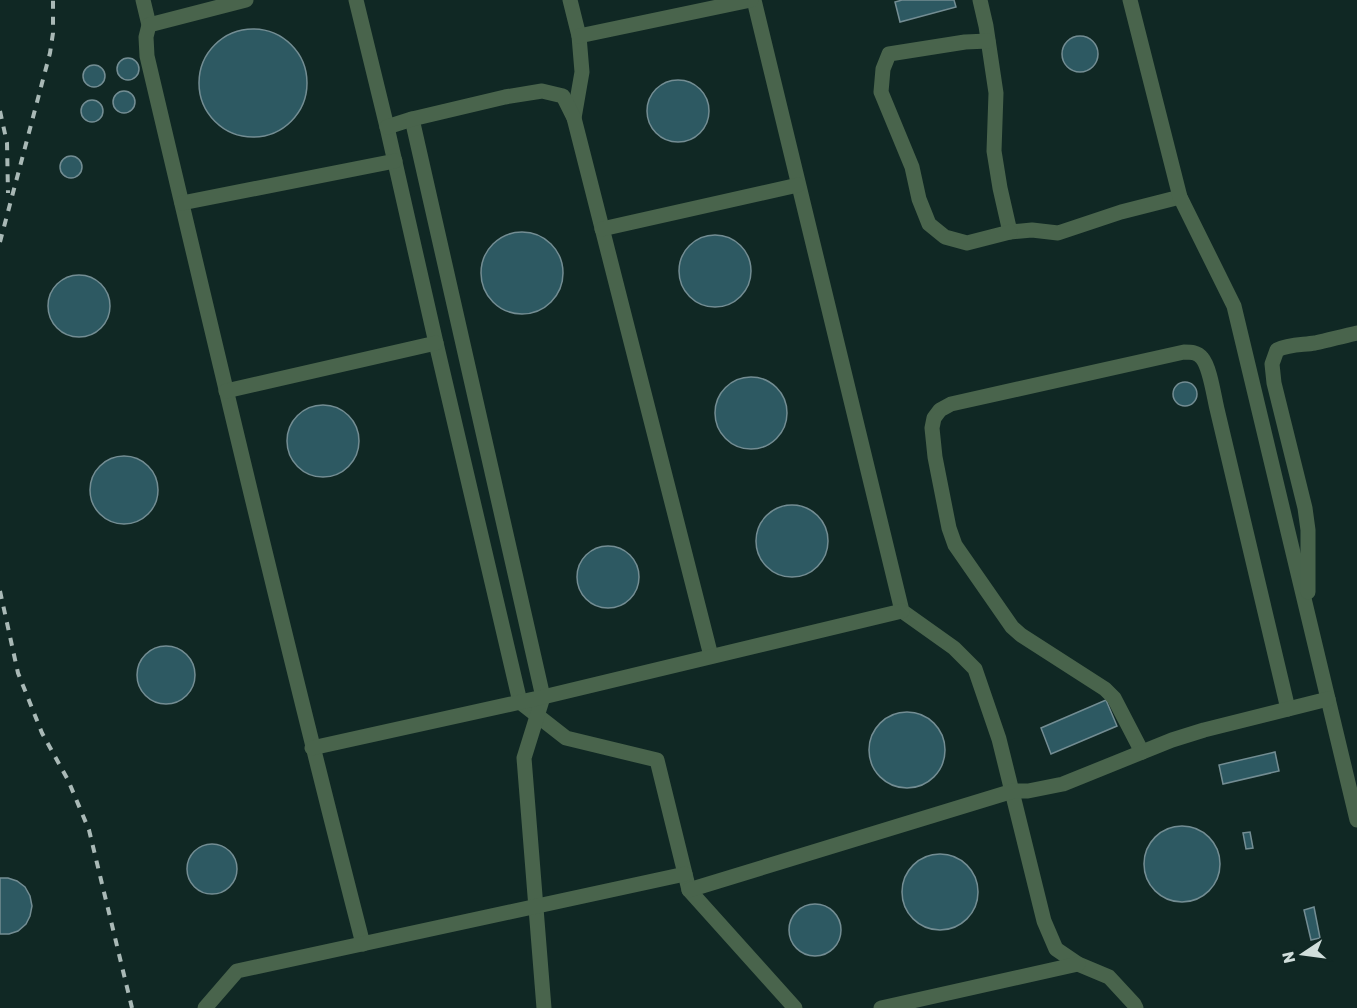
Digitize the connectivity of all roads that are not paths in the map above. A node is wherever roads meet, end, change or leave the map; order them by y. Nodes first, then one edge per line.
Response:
1 (143, 0) edge
2 (246, 0) edge
3 (356, 0) edge
4 (570, 0) edge
5 (752, 0) edge
6 (980, 0) edge
7 (1130, 0) edge
8 (149, 25) junction
9 (579, 36) junction
10 (988, 41) junction
11 (574, 118) junction
12 (412, 119) junction
13 (387, 127) junction
14 (395, 161) junction
15 (798, 185) junction
16 (1180, 197) junction
17 (182, 204) junction
18 (602, 229) junction
19 (1010, 232) junction
20 (1357, 333) edge
21 (436, 343) junction
22 (226, 391) junction
23 (902, 611) junction
24 (1307, 613) junction
25 (711, 656) junction
26 (543, 696) junction
27 (1328, 699) junction
28 (520, 702) junction
29 (1288, 709) junction
30 (537, 715) junction
31 (312, 748) junction
32 (1142, 752) junction
33 (1013, 791) junction
34 (1357, 820) edge
35 (685, 874) junction
36 (689, 890) junction
37 (536, 906) junction
38 (363, 944) junction
39 (1078, 964) junction
40 (935, 1002) edge
41 (205, 1008) edge
42 (544, 1008) edge
43 (795, 1008) edge
44 (881, 1008) edge
45 (1136, 1008) edge

1 - 8 street
2 - 8 street
3 - 13 street
4 - 9 street
5 - 9 street
5 - 15 street
6 - 10 street
7 - 16 street
8 - 17 street
9 - 11 street
10 - 19 street
10 - 19 street
11 - 12 street
11 - 18 street
12 - 13 street
12 - 26 street
13 - 14 street
14 - 17 street
14 - 21 street
15 - 18 street
15 - 23 street
16 - 19 street
16 - 24 street
17 - 22 street
18 - 25 street
20 - 24 street
21 - 22 street
21 - 28 street
22 - 31 street
23 - 25 street
23 - 33 street
24 - 27 street
25 - 26 street
26 - 28 street
26 - 30 street
27 - 29 street
27 - 34 street
28 - 30 street
28 - 31 street
29 - 32 street
29 - 32 street
30 - 35 street
30 - 37 street
31 - 38 street
32 - 33 street
33 - 36 street
33 - 39 street
35 - 36 street
35 - 37 street
36 - 43 street
37 - 38 street
37 - 42 street
38 - 41 street
39 - 40 street
39 - 45 street
40 - 44 street

